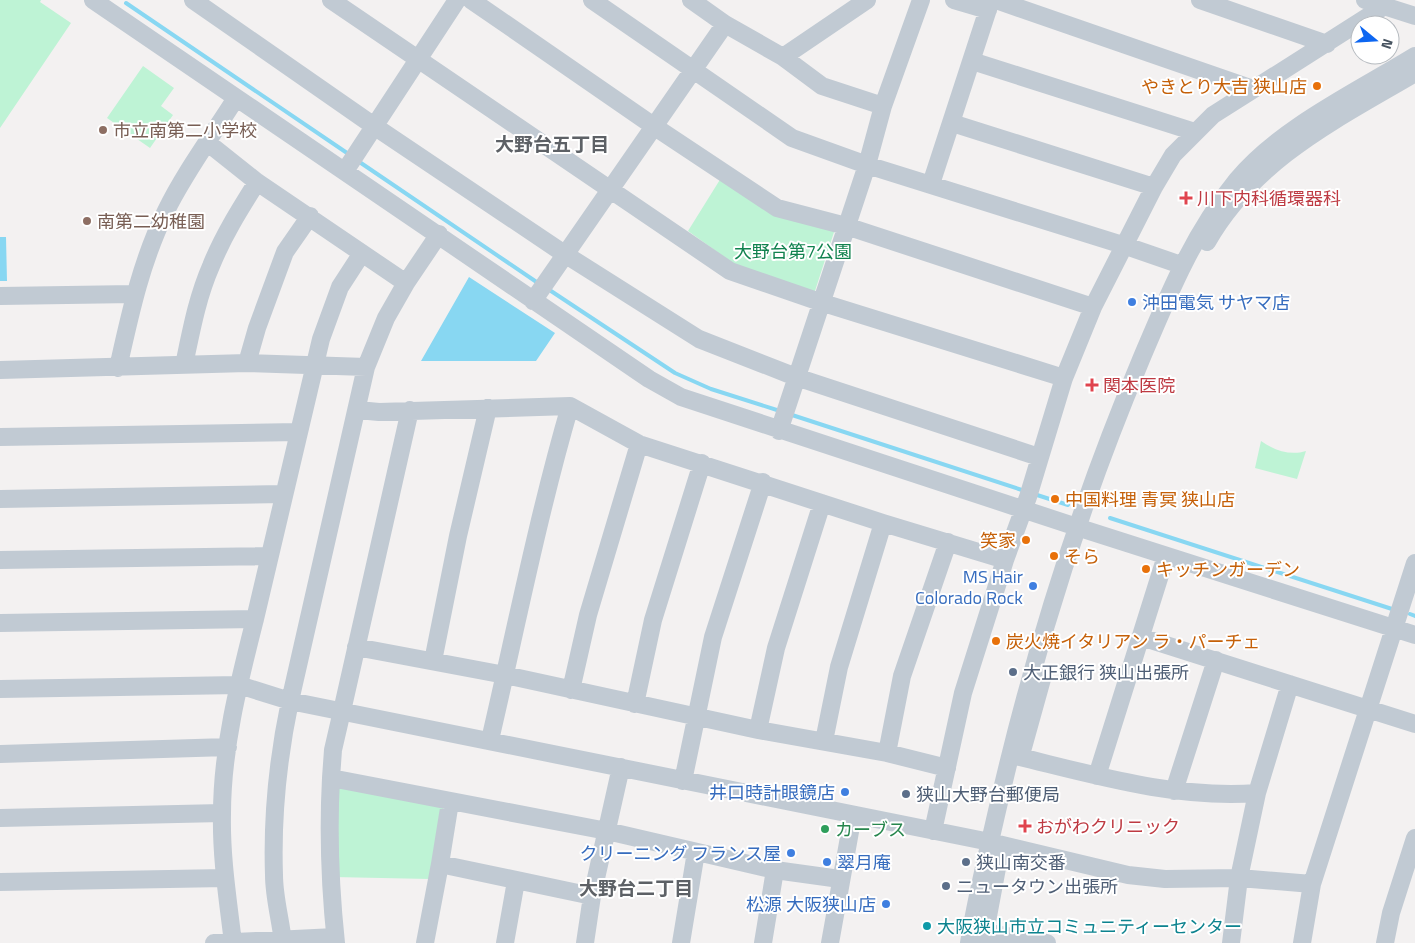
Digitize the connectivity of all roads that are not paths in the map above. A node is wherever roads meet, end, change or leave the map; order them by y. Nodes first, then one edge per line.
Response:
1 (93, 0) edge
2 (331, 0) edge
3 (457, 0) edge
4 (471, 0) edge
5 (592, 0) edge
6 (691, 0) edge
7 (867, 0) edge
8 (921, 0) edge
9 (954, 0) edge
10 (1200, 0) edge
11 (1365, 0) edge
12 (204, 3) edge
13 (992, 3) edge
14 (114, 6) edge
15 (1383, 7) junction
16 (1408, 9) edge
17 (725, 24) junction
18 (1327, 44) junction
19 (1415, 56) edge
20 (784, 57) junction
21 (418, 59) junction
22 (972, 61) junction
23 (692, 69) junction
24 (1415, 72) edge
25 (1253, 89) junction
26 (236, 98) junction
27 (883, 106) junction
28 (952, 123) junction
29 (374, 126) junction
30 (655, 127) junction
31 (1195, 132) junction
32 (208, 143) junction
33 (867, 165) junction
34 (345, 171) junction
35 (257, 182) junction
36 (931, 184) junction
37 (1154, 187) junction
38 (611, 189) junction
39 (310, 216) junction
40 (846, 226) junction
41 (439, 234) junction
42 (1126, 246) junction
43 (362, 253) junction
44 (566, 255) junction
45 (1181, 266) junction
46 (406, 283) junction
47 (134, 294) junction
48 (0, 296) edge
49 (534, 301) junction
50 (820, 302) junction
51 (1093, 307) junction
52 (247, 363) junction
53 (316, 365) junction
54 (184, 366) junction
55 (118, 368) junction
56 (366, 368) junction
57 (0, 370) edge
58 (796, 377) junction
59 (1064, 378) junction
60 (570, 406) junction
61 (488, 408) junction
62 (358, 410) junction
63 (410, 410) junction
64 (783, 420) junction
65 (299, 432) junction
66 (0, 437) edge
67 (639, 444) junction
68 (1039, 457) junction
69 (702, 463) junction
70 (763, 482) junction
71 (283, 494) junction
72 (1028, 497) junction
73 (0, 499) edge
74 (822, 503) junction
75 (883, 523) junction
76 (1081, 529) junction
77 (948, 542) junction
78 (269, 556) junction
79 (1166, 556) junction
80 (0, 560) edge
81 (1005, 560) junction
82 (1415, 563) edge
83 (255, 618) junction
84 (0, 623) edge
85 (1394, 628) junction
86 (1415, 635) edge
87 (1141, 637) junction
88 (356, 647) junction
89 (1216, 660) junction
90 (433, 661) junction
91 (505, 675) junction
92 (1290, 684) junction
93 (239, 685) junction
94 (0, 689) edge
95 (572, 690) junction
96 (290, 700) junction
97 (635, 704) junction
98 (1368, 709) junction
99 (342, 711) junction
100 (697, 716) junction
101 (1415, 724) edge
102 (758, 730) junction
103 (490, 740) junction
104 (824, 741) junction
105 (228, 747) junction
106 (887, 753) junction
107 (0, 754) edge
108 (1020, 757) junction
109 (621, 768) junction
110 (947, 768) junction
111 (1097, 776) junction
112 (331, 778) junction
113 (684, 780) junction
114 (1174, 791) junction
115 (1257, 793) junction
116 (450, 802) junction
117 (222, 813) junction
118 (852, 815) junction
119 (0, 818) edge
120 (607, 831) junction
121 (933, 831) junction
122 (1415, 838) edge
123 (996, 844) junction
124 (696, 852) junction
125 (440, 864) junction
126 (775, 870) junction
127 (225, 878) junction
128 (1239, 878) junction
129 (840, 879) junction
130 (516, 881) junction
131 (0, 882) edge
132 (1312, 884) junction
133 (592, 896) junction
134 (983, 937) edge
135 (335, 940) edge
136 (283, 942) edge
137 (214, 943) edge
138 (232, 943) edge
139 (425, 943) edge
140 (505, 943) edge
141 (586, 943) edge
142 (681, 943) edge
143 (763, 943) edge
144 (830, 943) edge
145 (969, 943) edge
146 (1047, 943) edge
147 (1232, 943) edge
148 (1302, 943) edge
149 (1384, 943) edge

1 - 14 street
2 - 21 street
3 - 21 street
4 - 30 street
5 - 23 street
6 - 17 street
7 - 20 street
8 - 27 street
9 - 13 street
10 - 18 street
11 - 15 street
12 - 29 street
13 - 22 street
13 - 25 street
14 - 26 street
15 - 16 street
15 - 18 street
17 - 20 street
17 - 23 street
18 - 25 street
19 - 45 street
20 - 27 street
21 - 29 street
21 - 38 street
22 - 28 street
22 - 31 street
23 - 30 street
23 - 33 street
24 - 76 street
25 - 31 street
26 - 32 street
26 - 34 street
27 - 33 street
28 - 36 street
28 - 37 street
29 - 34 street
29 - 44 street
30 - 38 street
30 - 40 street
31 - 37 street
32 - 35 street
32 - 47 street
33 - 36 street
33 - 40 street
34 - 41 street
35 - 39 street
35 - 54 street
36 - 42 street
37 - 42 street
38 - 44 street
38 - 50 street
39 - 43 street
39 - 52 street
40 - 50 street
40 - 51 street
41 - 46 street
41 - 49 street
42 - 45 street
42 - 51 street
43 - 46 street
43 - 53 street
44 - 49 street
44 - 58 street
45 - 76 street
46 - 56 street
47 - 48 street
47 - 55 street
49 - 64 street
50 - 58 street
50 - 59 street
51 - 59 street
52 - 53 street
52 - 54 street
53 - 56 street
53 - 65 street
54 - 55 street
55 - 57 street
56 - 62 street
58 - 64 street
58 - 68 street
59 - 68 street
60 - 61 street
60 - 67 street
60 - 91 street
61 - 63 street
61 - 90 street
62 - 63 street
62 - 96 street
63 - 88 street
64 - 72 street
65 - 66 street
65 - 71 street
67 - 69 street
67 - 95 street
68 - 72 street
69 - 70 street
69 - 97 street
70 - 74 street
70 - 100 street
71 - 73 street
71 - 78 street
72 - 76 street
72 - 81 street
74 - 75 street
74 - 102 street
75 - 77 street
75 - 104 street
76 - 79 street
76 - 108 street
76 - 123 street
77 - 81 street
77 - 106 street
78 - 80 street
78 - 83 street
79 - 85 street
79 - 87 street
81 - 110 street
82 - 85 street
83 - 84 street
83 - 93 street
85 - 86 street
85 - 98 street
87 - 89 street
87 - 111 street
88 - 90 street
88 - 99 street
89 - 92 street
89 - 114 street
90 - 91 street
91 - 95 street
91 - 103 street
92 - 98 street
92 - 115 street
93 - 94 street
93 - 96 street
93 - 105 street
95 - 97 street
96 - 99 street
96 - 136 street
97 - 100 street
98 - 101 street
98 - 132 street
99 - 103 street
99 - 112 street
100 - 102 street
100 - 113 street
102 - 104 street
103 - 109 street
104 - 106 street
105 - 107 street
105 - 117 street
106 - 110 street
108 - 111 street
108 - 123 street
109 - 113 street
109 - 120 street
110 - 121 street
111 - 114 street
112 - 116 street
112 - 135 street
113 - 118 street
114 - 115 street
115 - 128 street
116 - 120 street
116 - 125 street
117 - 119 street
117 - 127 street
118 - 121 street
118 - 129 street
120 - 124 street
120 - 133 street
121 - 123 street
122 - 149 street
123 - 128 street
123 - 134 street
123 - 145 street
124 - 126 street
124 - 142 street
125 - 130 street
125 - 139 street
126 - 129 street
126 - 143 street
127 - 131 street
127 - 138 street
128 - 132 street
128 - 147 street
129 - 144 street
130 - 133 street
130 - 140 street
132 - 148 street
133 - 141 street
134 - 146 street
135 - 136 street
136 - 138 street
137 - 138 street

